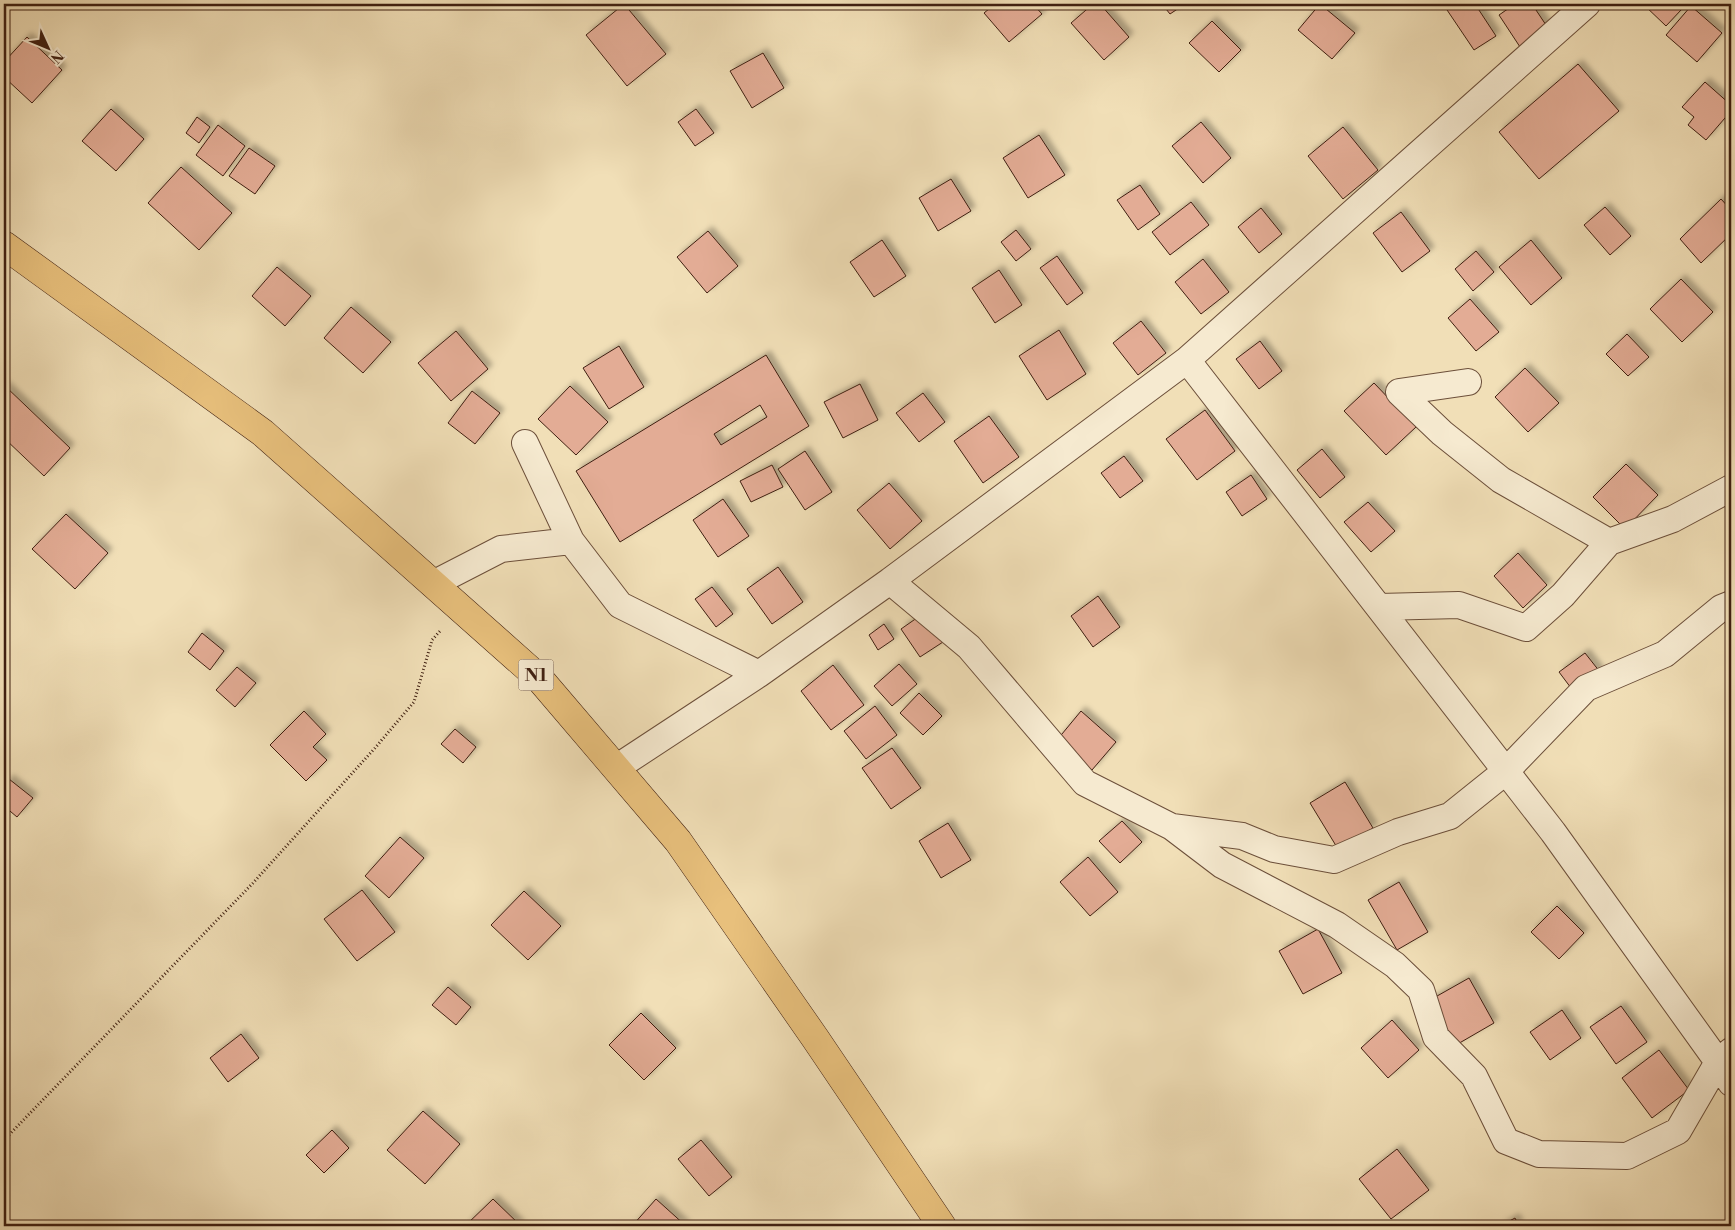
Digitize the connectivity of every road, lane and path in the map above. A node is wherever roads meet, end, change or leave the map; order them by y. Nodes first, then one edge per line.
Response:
1 (1587, 4) edge
2 (4, 245) edge
3 (1187, 360) junction
4 (1468, 382) dead end
5 (525, 443) dead end
6 (1731, 488) edge
7 (570, 541) junction
8 (1609, 542) junction
9 (890, 581) junction
10 (433, 584) junction
11 (1731, 604) edge
12 (459, 607) junction
13 (1378, 607) junction
14 (759, 674) junction
15 (616, 768) junction
16 (1506, 771) junction
17 (1172, 827) junction
18 (1727, 1066) edge
19 (4, 1140) edge
20 (942, 1226) edge

1 - 3 street
2 - 10 highway, N1
3 - 9 street
3 - 13 street
4 - 8 street
5 - 7 street
6 - 8 street
7 - 10 street
7 - 14 street
8 - 13 street
9 - 14 street
9 - 17 street
10 - 12 highway, N1
11 - 16 street
12 - 15 highway, N1
12 - 19 path
13 - 16 street
14 - 15 street
15 - 20 highway, N1
16 - 17 street
16 - 18 street
17 - 18 street

